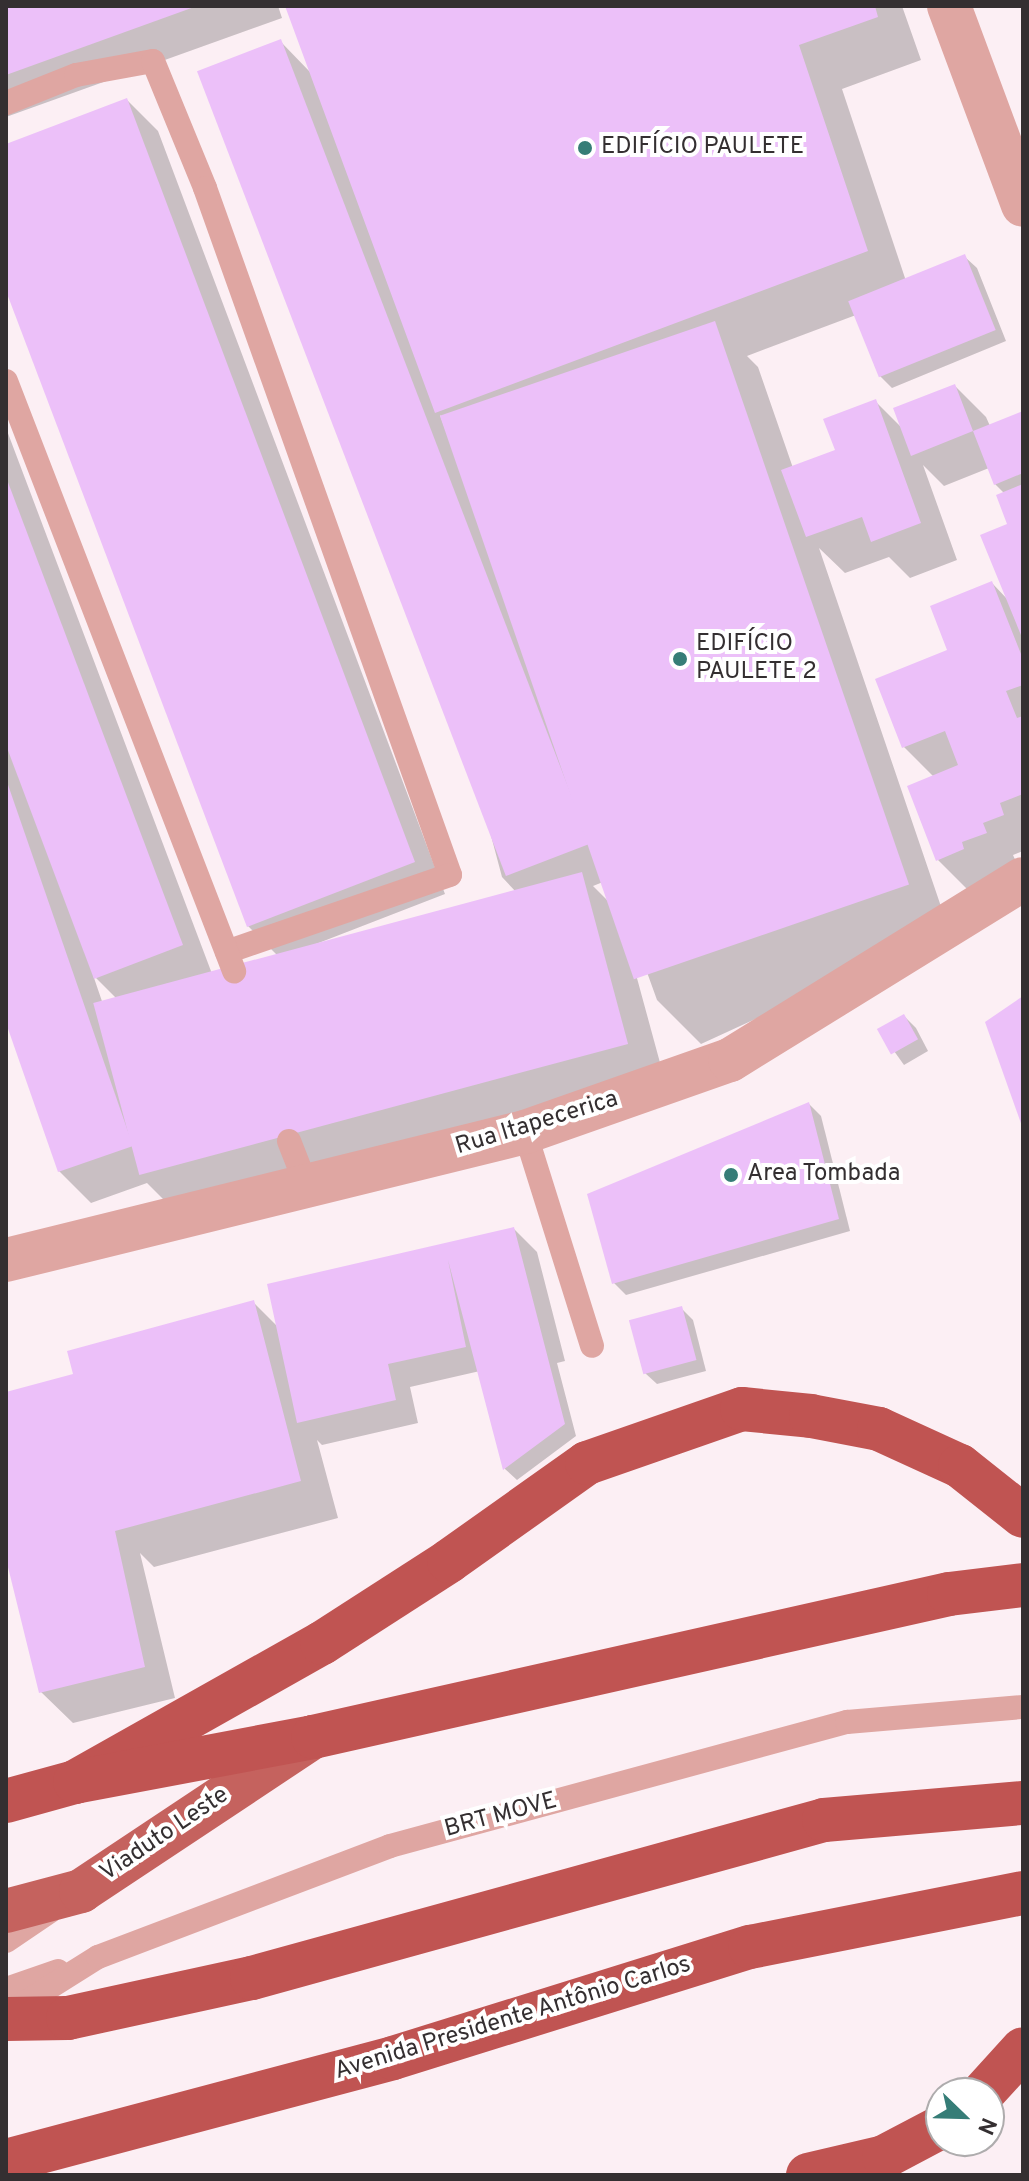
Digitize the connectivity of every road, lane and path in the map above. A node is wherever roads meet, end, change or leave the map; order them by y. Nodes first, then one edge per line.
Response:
1 (949, 6) edge
2 (6, 103) edge
3 (1023, 205) edge
4 (6, 381) edge
5 (1023, 879) edge
6 (525, 1132) junction
7 (289, 1141) dead end
8 (307, 1187) junction
9 (6, 1260) edge
10 (592, 1346) dead end
11 (1023, 1516) edge
12 (1023, 1585) edge
13 (1023, 1707) edge
14 (313, 1737) junction
15 (75, 1782) junction
16 (6, 1801) edge
17 (1023, 1803) edge
18 (81, 1891) junction
19 (1023, 1893) edge
20 (6, 1911) edge
21 (6, 1941) edge
22 (98, 1957) junction
23 (6, 1989) edge
24 (6, 2017) edge
25 (1023, 2049) edge
26 (998, 2077) edge
27 (925, 2135) edge
28 (6, 2161) edge
29 (822, 2172) edge

1 - 3 street
2 - 4 lane
5 - 6 street, Rua Itapecerica
6 - 8 street, Rua Itapecerica
6 - 10 lane
7 - 8 lane
8 - 9 street, Rua Itapecerica
11 - 15 highway
12 - 14 highway
13 - 22 lane, BRT MOVE
14 - 15 highway
14 - 18 main road, Viaduto Leste
15 - 16 highway
17 - 24 highway
18 - 20 main road, Viaduto Leste
18 - 21 lane
19 - 28 highway, Avenida Presidente Antônio Carlos
22 - 23 lane
22 - 24 lane, BRT MOVE
25 - 26 highway
27 - 29 highway

